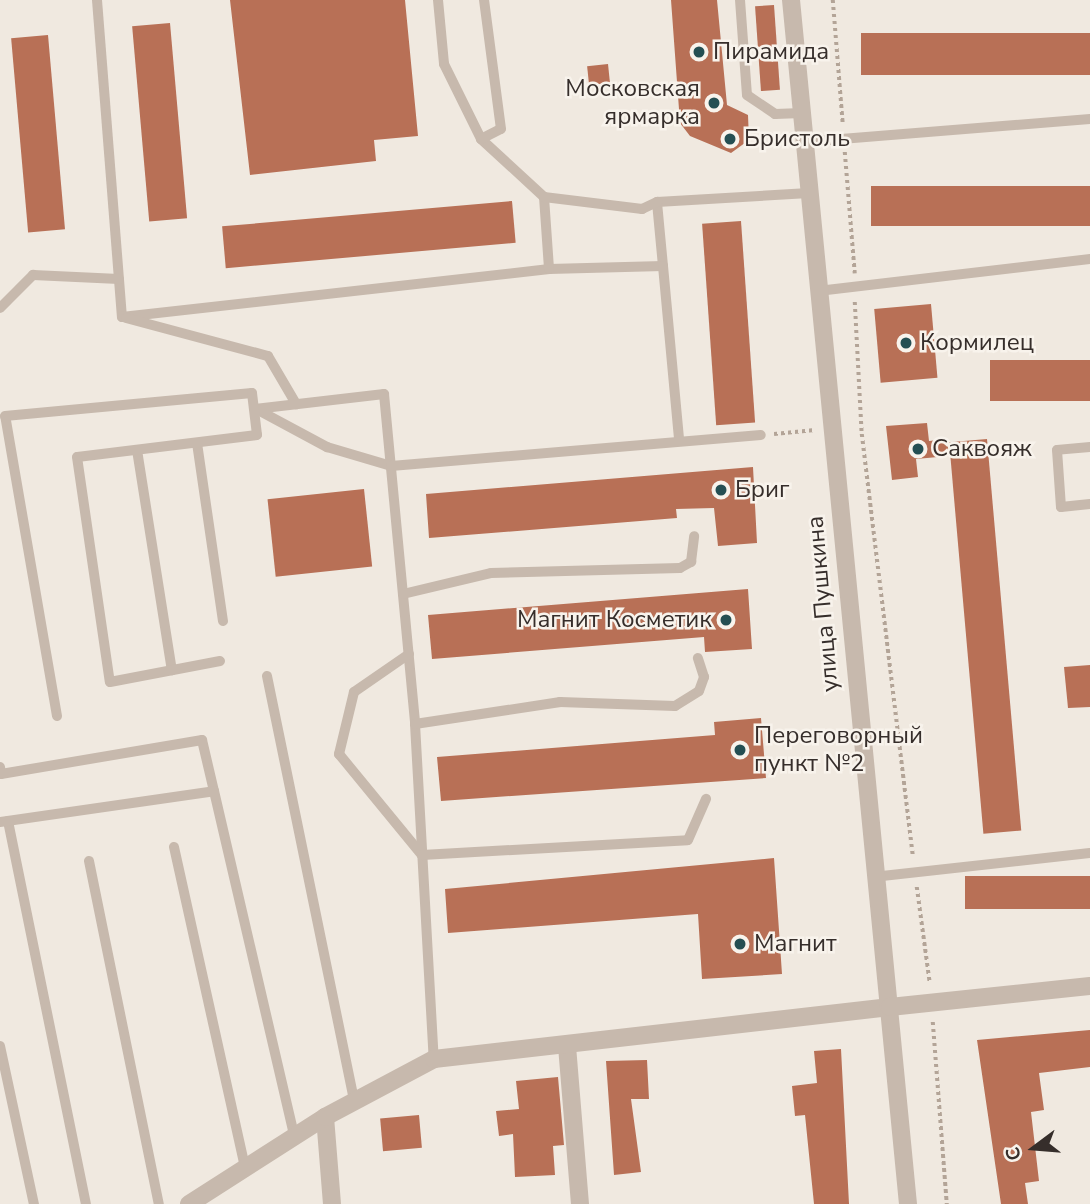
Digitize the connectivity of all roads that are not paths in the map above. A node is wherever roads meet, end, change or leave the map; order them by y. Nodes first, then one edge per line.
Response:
1 (97, 0) edge
2 (438, 0) edge
3 (484, 0) edge
4 (740, 0) edge
5 (791, 0) edge
6 (802, 113) junction
7 (1090, 119) edge
8 (481, 139) junction
9 (804, 142) junction
10 (809, 192) junction
11 (544, 197) junction
12 (657, 202) junction
13 (1090, 259) edge
14 (663, 266) junction
15 (549, 269) junction
16 (119, 279) junction
17 (818, 291) junction
18 (0, 302) edge
19 (0, 307) edge
20 (122, 317) junction
21 (296, 404) junction
22 (255, 409) junction
23 (3, 416) edge
24 (761, 435) road end
25 (679, 438) junction
26 (197, 443) junction
27 (1090, 447) edge
28 (137, 450) junction
29 (391, 466) junction
30 (1090, 504) edge
31 (694, 536) dead end
32 (403, 594) junction
33 (223, 621) dead end
34 (409, 654) junction
35 (698, 658) dead end
36 (220, 661) dead end
37 (172, 670) junction
38 (267, 676) dead end
39 (57, 716) dead end
40 (415, 724) junction
41 (0, 766) edge
42 (214, 791) junction
43 (706, 799) dead end
44 (4, 822) edge
45 (174, 846) dead end
46 (1090, 853) edge
47 (422, 855) junction
48 (89, 861) dead end
49 (873, 877) junction
50 (1090, 986) edge
51 (890, 1007) junction
52 (0, 1046) edge
53 (567, 1046) junction
54 (434, 1059) junction
55 (354, 1101) junction
56 (325, 1117) junction
57 (295, 1139) junction
58 (245, 1168) junction
59 (34, 1204) edge
60 (86, 1204) edge
61 (159, 1204) edge
62 (189, 1204) edge
63 (332, 1204) edge
64 (580, 1204) edge
65 (908, 1204) edge

1 - 16 lane
2 - 8 lane
3 - 8 lane
4 - 6 lane
5 - 6 street, улица Пушкина
6 - 9 street, улица Пушкина
7 - 9 lane
8 - 11 lane
9 - 10 street, улица Пушкина
10 - 12 lane
10 - 17 street, улица Пушкина
11 - 12 lane
11 - 15 lane
12 - 14 lane
13 - 17 lane
14 - 15 lane
14 - 25 lane
15 - 20 lane
16 - 19 lane
16 - 20 lane
17 - 49 street, улица Пушкина
18 - 19 lane
20 - 21 lane
21 - 22 lane
21 - 29 lane
22 - 23 lane
22 - 26 lane
22 - 29 lane
23 - 39 lane
24 - 25 lane
25 - 29 lane
26 - 28 lane
26 - 33 lane
27 - 30 lane
28 - 37 lane
28 - 37 lane
29 - 32 lane
31 - 32 lane
32 - 34 lane
34 - 40 lane
34 - 47 lane
35 - 40 lane
36 - 37 lane
38 - 55 lane
40 - 47 lane
41 - 42 lane
42 - 44 lane
42 - 57 lane
43 - 47 lane
44 - 60 lane
45 - 58 lane
46 - 49 lane
47 - 54 lane
48 - 61 lane
49 - 51 street, улица Пушкина
50 - 51 street
51 - 53 street
51 - 65 street, улица Пушкина
52 - 59 lane
53 - 54 street
53 - 64 street
54 - 55 street
55 - 56 street
56 - 57 street
56 - 63 street
57 - 58 street
58 - 62 street

